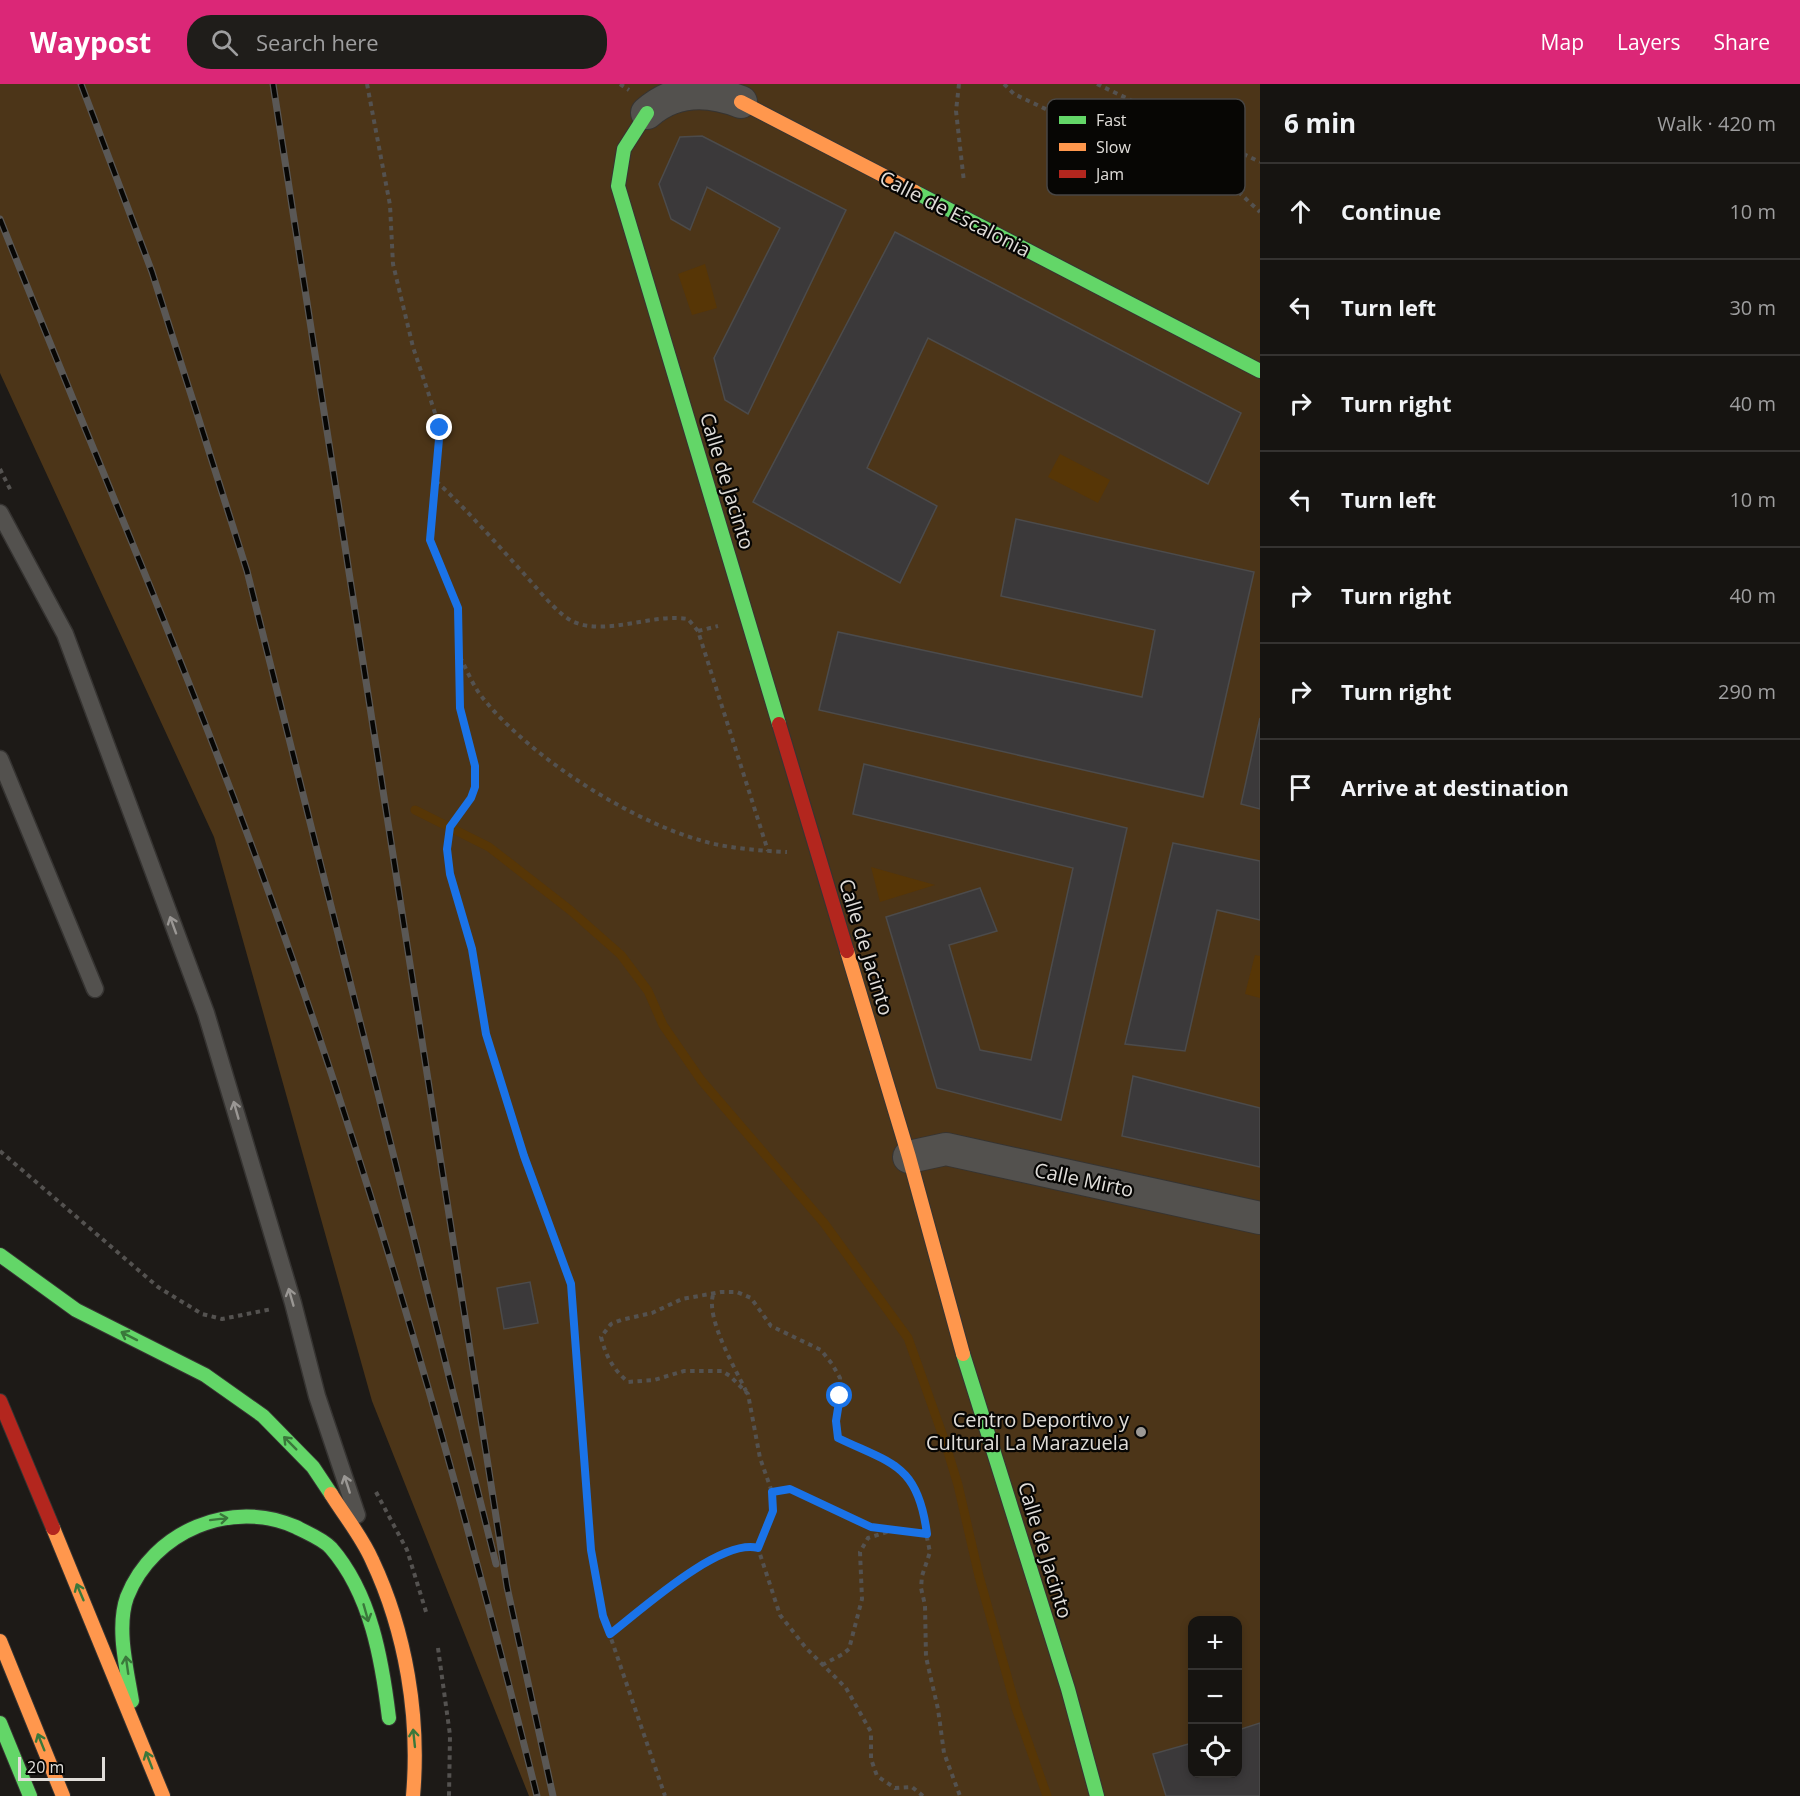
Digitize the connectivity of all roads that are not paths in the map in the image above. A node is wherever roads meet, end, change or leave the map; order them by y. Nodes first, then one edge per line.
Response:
1 (741, 102) joint
2 (647, 113) joint
3 (1260, 371) edge
4 (0, 513) edge
5 (0, 759) edge
6 (95, 989) dead end
7 (909, 1157) junction
8 (1260, 1218) edge
9 (0, 1255) edge
10 (0, 1401) edge
11 (372, 1559) junction
12 (0, 1641) edge
13 (0, 1723) edge
14 (135, 1723) junction
15 (390, 1730) dead end
16 (30, 1796) edge
17 (63, 1796) edge
18 (163, 1796) edge
19 (413, 1796) edge
20 (1097, 1796) edge

1 - 2 street, Calle de Escalonia
1 - 3 main road, Calle de Escalonia
2 - 7 main road, Calle de Jacinto
11 -> 4 lane
5 - 6 lane
7 - 8 street, Calle Mirto
7 - 20 main road, Calle de Jacinto
11 -> 9 main road
14 -> 10 main road
19 -> 11 main road
17 -> 12 main road
13 - 16 main road
14 -> 15 main road
18 -> 14 main road

